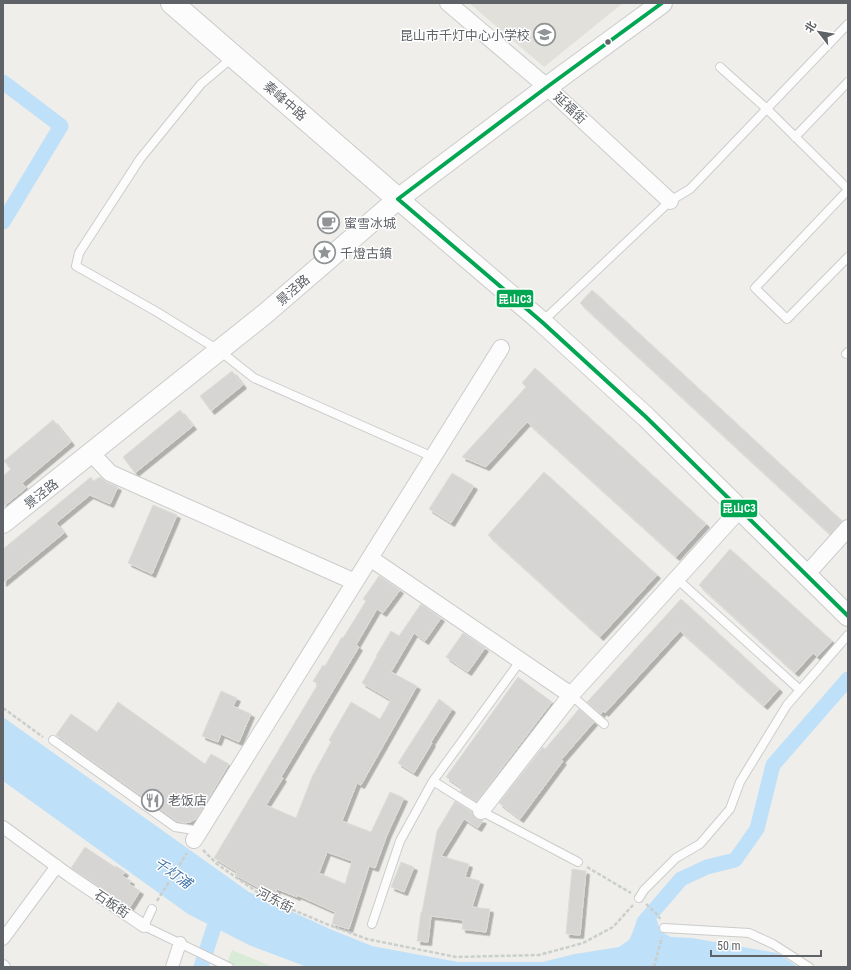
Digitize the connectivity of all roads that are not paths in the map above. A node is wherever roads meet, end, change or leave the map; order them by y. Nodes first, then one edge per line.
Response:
1 (172, 3) edge
2 (448, 3) edge
3 (662, 3) edge
4 (848, 24) edge
5 (234, 56) junction
6 (720, 67) dead end
7 (848, 82) edge
8 (547, 87) junction
9 (767, 109) junction
10 (795, 137) junction
11 (848, 189) edge
12 (398, 199) junction
13 (670, 201) junction
14 (848, 257) edge
15 (542, 322) junction
16 (501, 348) dead end
17 (220, 351) junction
18 (92, 454) junction
19 (433, 457) junction
20 (740, 509) junction
21 (3, 524) edge
22 (848, 528) edge
23 (370, 558) junction
24 (806, 575) junction
25 (676, 579) junction
26 (355, 582) junction
27 (848, 616) edge
28 (848, 635) edge
29 (520, 660) junction
30 (800, 690) junction
31 (571, 695) junction
32 (604, 724) dead end
33 (53, 740) dead end
34 (433, 781) junction
35 (481, 811) junction
36 (3, 827) edge
37 (197, 836) joint
38 (578, 862) road end
39 (57, 866) junction
40 (642, 900) road end
41 (152, 909) road end
42 (372, 924) dead end
43 (144, 926) junction
44 (663, 929) road end
45 (3, 939) edge
46 (185, 946) junction
47 (172, 967) edge
48 (229, 967) edge
49 (809, 967) edge

1 - 5 main road, 秦峰中路
2 - 8 street, 延福街
3 - 8 street, 景泾路
4 - 9 lane
5 - 12 main road, 秦峰中路
5 - 17 lane
6 - 9 lane
7 - 10 lane
8 - 12 street, 景泾路
8 - 13 street, 延福街
9 - 10 lane
9 - 13 lane
10 - 11 lane
11 - 14 lane
12 - 15 street
12 - 17 street, 景泾路
13 - 15 lane
15 - 20 street
16 - 19 street
17 - 18 street, 景泾路
17 - 19 lane
18 - 21 street, 景泾路
18 - 26 street
19 - 23 street
20 - 24 street
20 - 25 street
22 - 24 street
23 - 26 street
23 - 29 street
24 - 27 street
25 - 30 lane
25 - 31 street
26 - 37 street
28 - 30 lane
29 - 31 street
29 - 34 lane
30 - 40 lane
31 - 32 lane
31 - 35 street
33 - 37 lane
34 - 35 lane
34 - 42 lane
35 - 38 lane
36 - 39 street, 石板街
39 - 43 street, 石板街
39 - 45 street
41 - 43 lane
43 - 46 lane, 石板街
44 - 49 lane
46 - 47 street
46 - 48 lane, 石板街

